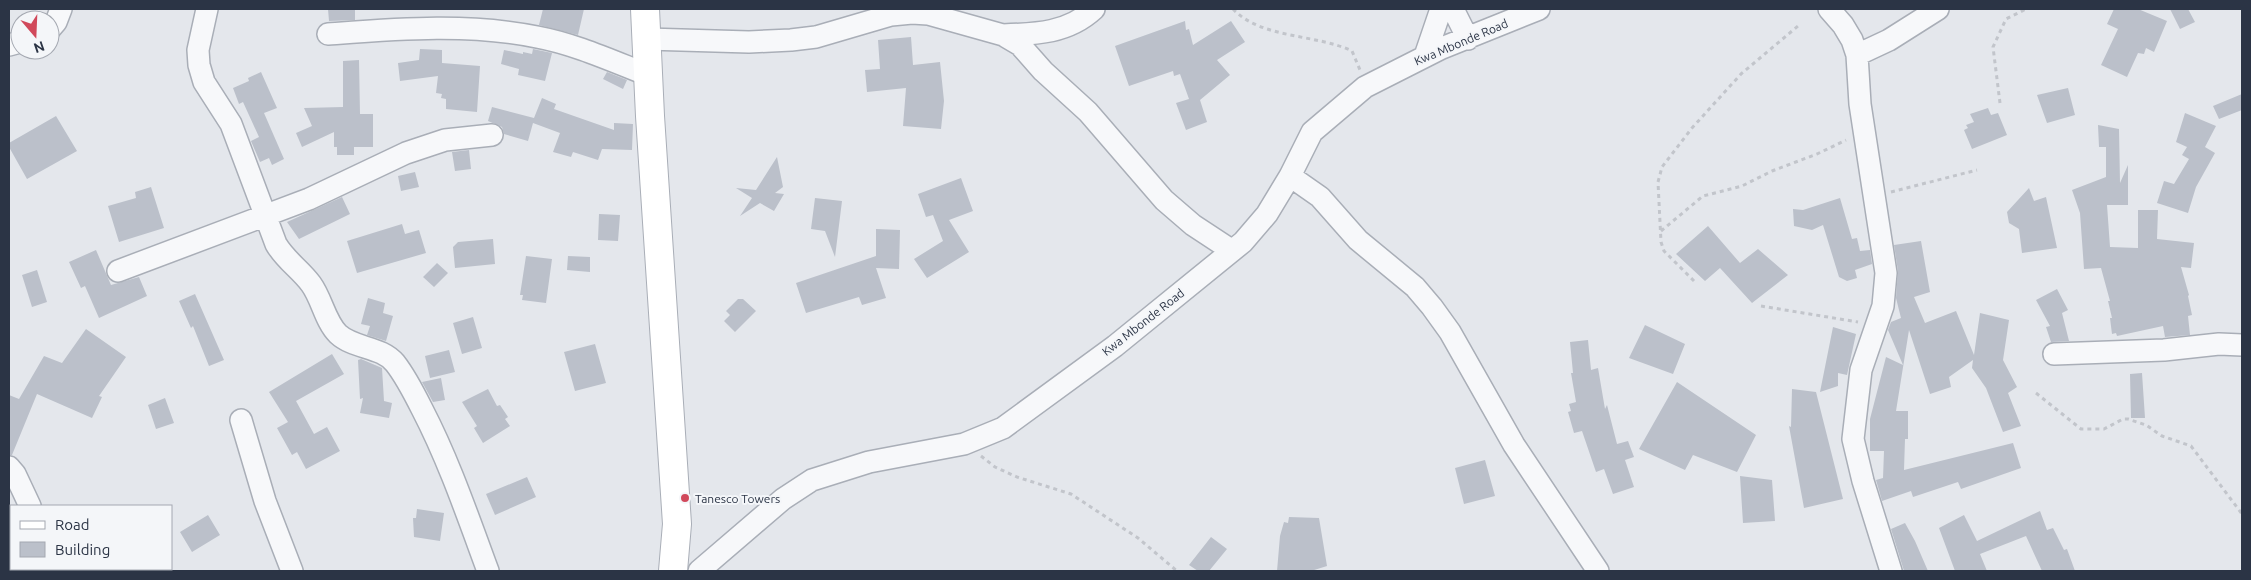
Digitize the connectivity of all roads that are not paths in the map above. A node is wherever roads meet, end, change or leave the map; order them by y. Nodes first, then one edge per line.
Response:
1 (207, 9) edge
2 (645, 9) edge
3 (1094, 9) edge
4 (1441, 9) edge
5 (1454, 9) edge
6 (1539, 9) edge
7 (1829, 9) edge
8 (1938, 9) edge
9 (328, 34) dead end
10 (1003, 35) junction
11 (647, 39) junction
12 (1468, 39) junction
13 (1857, 55) junction
14 (1426, 56) junction
15 (648, 75) junction
16 (492, 136) dead end
17 (1290, 176) junction
18 (265, 216) junction
19 (1231, 250) junction
20 (118, 271) dead end
21 (2242, 345) edge
22 (2054, 354) dead end
23 (241, 420) dead end
24 (9, 467) edge
25 (30, 505) edge
26 (292, 571) edge
27 (488, 571) edge
28 (673, 571) edge
29 (699, 571) edge
30 (1598, 571) edge
31 (1891, 571) edge

1 - 18 street
2 - 11 street
3 - 10 street
4 - 14 street
5 - 12 street
6 - 12 street, Kwa Mbonde Road
7 - 13 street
8 - 13 street
9 - 15 street
10 - 11 street
10 - 19 street
11 - 15 street
12 - 14 street, Kwa Mbonde Road
13 - 31 street
14 - 17 street, Kwa Mbonde Road
15 - 28 street
16 - 18 street
17 - 19 street, Kwa Mbonde Road
17 - 30 street
18 - 20 street
18 - 27 street
19 - 29 street, Kwa Mbonde Road
21 - 22 street
23 - 26 street
24 - 25 street

